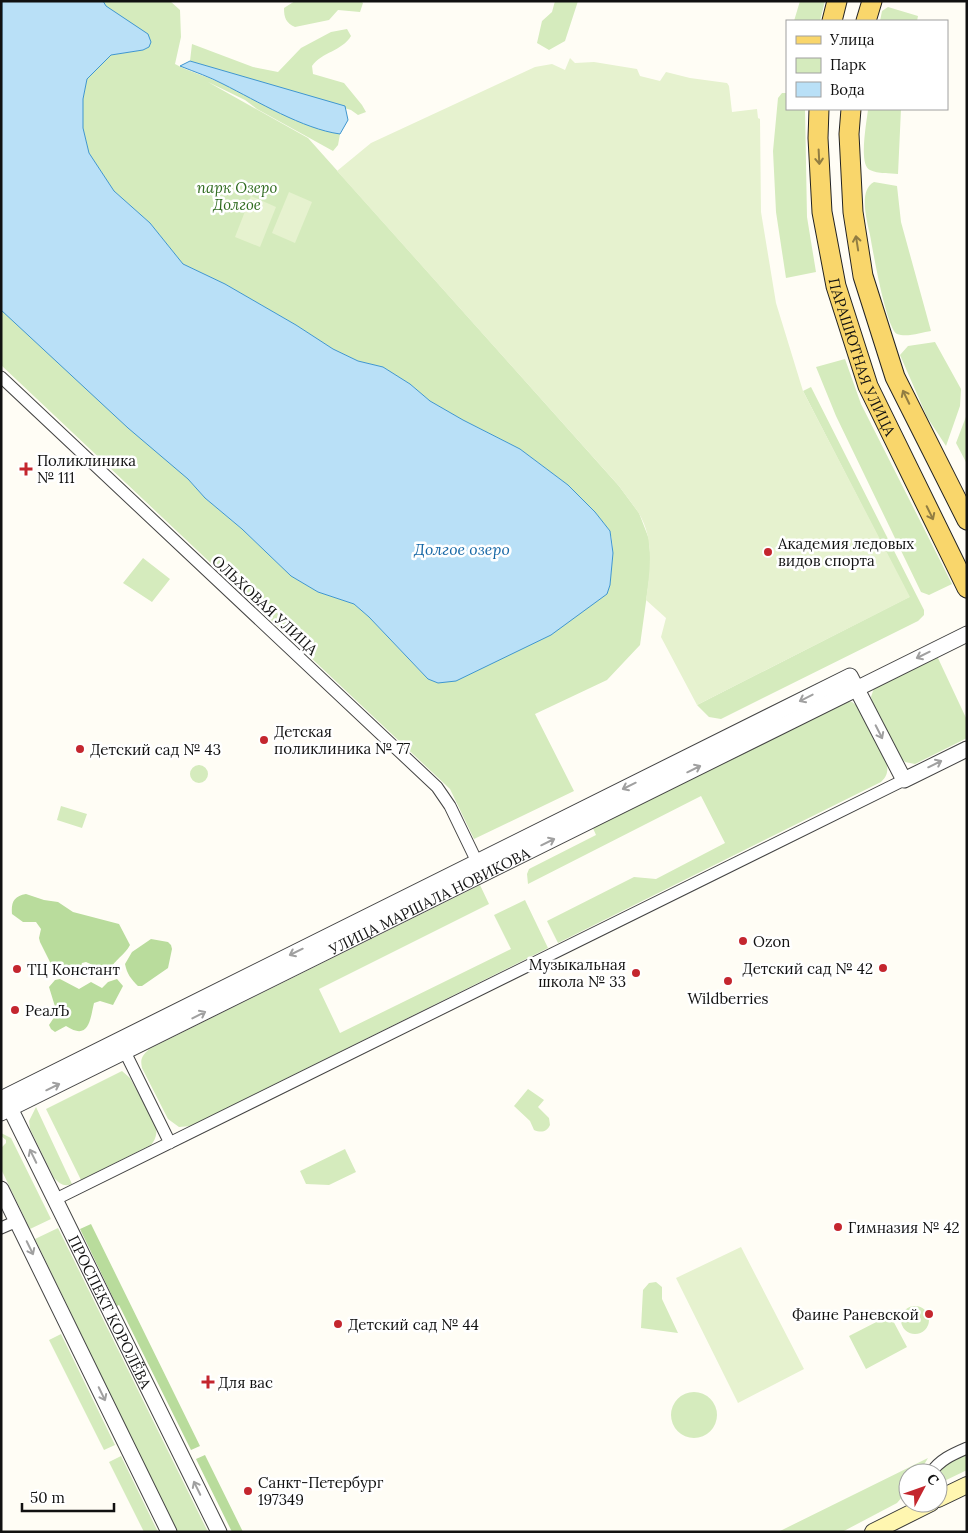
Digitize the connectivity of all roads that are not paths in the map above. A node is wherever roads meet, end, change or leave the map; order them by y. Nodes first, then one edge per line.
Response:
1 (837, 1) edge
2 (872, 1) edge
3 (832, 20) edge
4 (866, 20) edge
5 (820, 110) edge
6 (851, 110) edge
7 (1, 377) edge
8 (967, 520) edge
9 (967, 588) edge
10 (967, 634) edge
11 (853, 682) junction
12 (967, 749) edge
13 (904, 780) junction
14 (480, 868) junction
15 (122, 1046) junction
16 (4, 1102) edge
17 (170, 1143) junction
18 (1, 1189) edge
19 (54, 1200) junction
20 (17, 1221) junction
21 (1, 1228) edge
22 (967, 1448) edge
23 (939, 1463) edge
24 (967, 1485) edge
25 (948, 1494) edge
26 (905, 1513) edge
27 (910, 1513) edge
28 (902, 1517) junction
29 (169, 1532) edge
30 (218, 1532) edge
31 (873, 1532) edge

1 - 3 main road
2 - 4 main road
5 -> 9 main road, ПАРАШЮТНАЯ УЛИЦА
8 -> 6 main road, ПАРАШЮТНАЯ УЛИЦА
7 - 14 street, ОЛЬХОВАЯ УЛИЦА
10 -> 11 street, УЛИЦА МАРШАЛА НОВИКОВА
11 -> 13 street
11 - 14 street, УЛИЦА МАРШАЛА НОВИКОВА
13 -> 12 street
13 - 17 street
14 - 15 street, УЛИЦА МАРШАЛА НОВИКОВА
15 - 16 street, УЛИЦА МАРШАЛА НОВИКОВА
15 - 17 street
19 -> 16 street, ПРОСПЕКТ КОРОЛЁВА
17 - 19 street
18 - 20 street
30 -> 19 street, ПРОСПЕКТ КОРОЛЁВА
20 - 21 street
20 -> 29 street
22 - 23 street
24 - 25 main road
26 - 28 street
27 - 28 main road
28 - 31 main road

